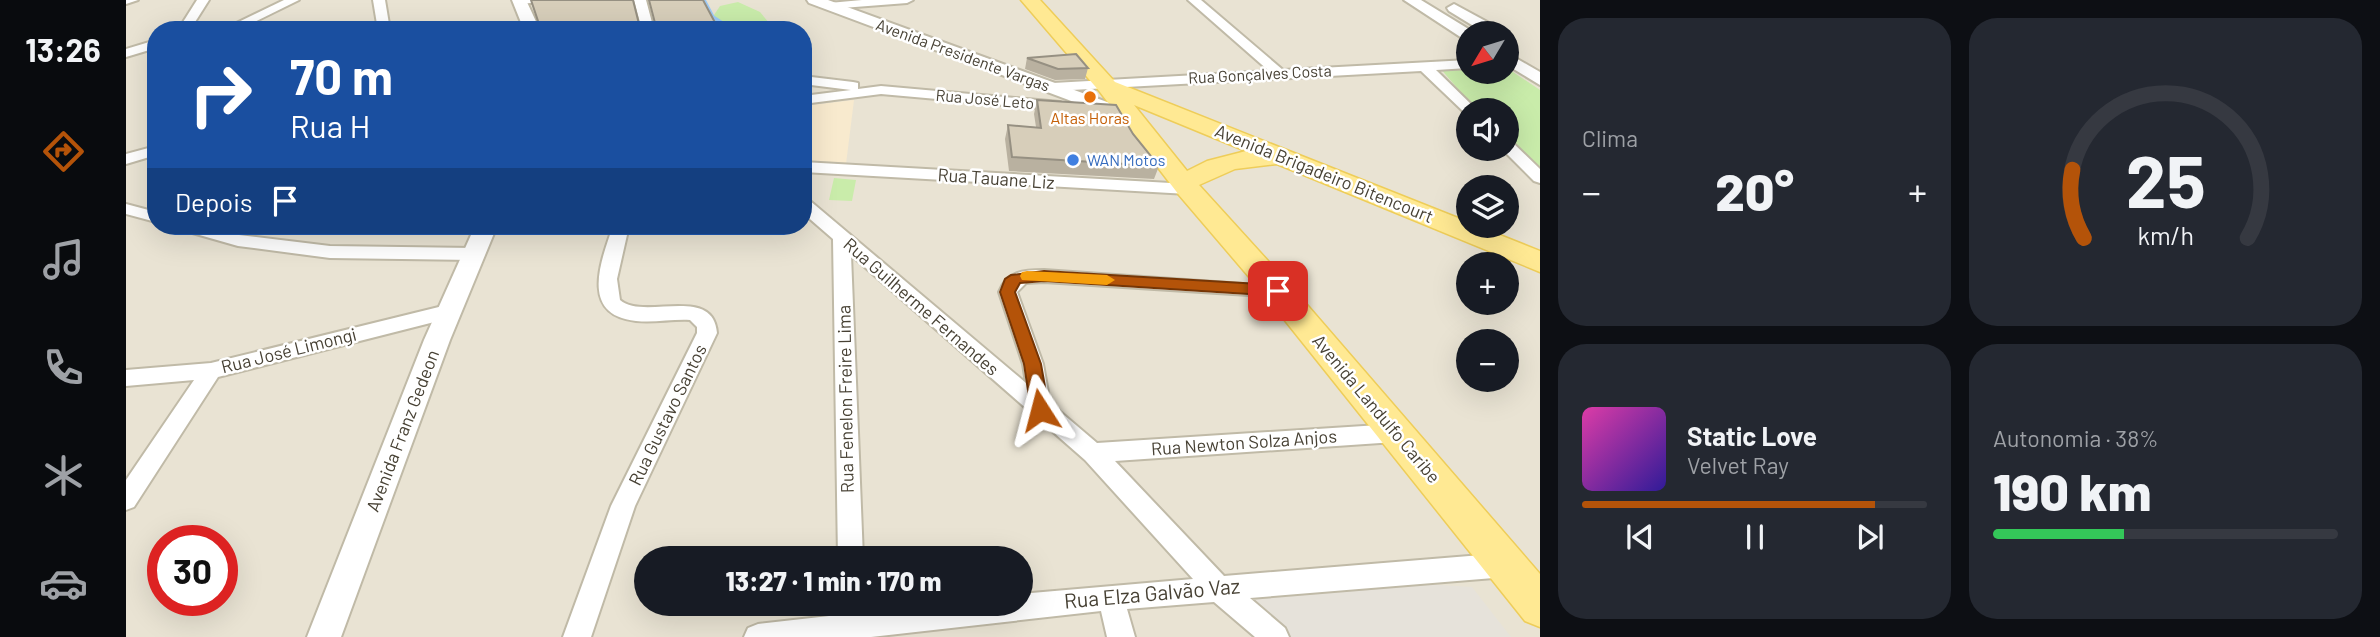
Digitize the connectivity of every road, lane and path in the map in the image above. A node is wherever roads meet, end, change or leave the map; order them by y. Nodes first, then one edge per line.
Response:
1 (132, 0) edge
2 (189, 0) edge
3 (203, 0) edge
4 (293, 0) edge
5 (379, 0) edge
6 (640, 0) edge
7 (907, 0) edge
8 (1030, 0) edge
9 (1194, 0) edge
10 (1411, 0) edge
11 (1440, 0) edge
12 (126, 1) edge
13 (523, 1) edge
14 (821, 3) edge
15 (176, 21) edge
16 (190, 21) edge
17 (248, 21) edge
18 (382, 21) edge
19 (529, 21) edge
20 (646, 21) edge
21 (1475, 21) edge
22 (1456, 28) edge
23 (147, 47) edge
24 (1519, 47) edge
25 (126, 53) edge
26 (1533, 56) dead end
27 (1456, 65) edge
28 (1424, 66) junction
29 (1519, 67) edge
30 (1278, 72) junction
31 (1540, 80) edge
32 (812, 81) edge
33 (1053, 87) junction
34 (881, 90) junction
35 (1114, 98) junction
36 (1457, 98) edge
37 (812, 99) edge
38 (147, 153) edge
39 (1283, 157) junction
40 (1519, 157) edge
41 (126, 159) edge
42 (812, 167) edge
43 (1540, 178) edge
44 (1186, 186) junction
45 (126, 209) edge
46 (812, 212) edge
47 (147, 215) edge
48 (221, 235) edge
49 (481, 235) edge
50 (619, 235) edge
51 (842, 239) junction
52 (473, 254) junction
53 (1540, 262) edge
54 (1278, 291) junction
55 (451, 311) junction
56 (211, 371) junction
57 (126, 378) edge
58 (1040, 410) junction
59 (1395, 432) junction
60 (1093, 453) junction
61 (126, 500) edge
62 (850, 546) edge
63 (1506, 565) junction
64 (1219, 589) junction
65 (1111, 597) junction
66 (1540, 606) edge
67 (852, 623) edge
68 (324, 637) edge
69 (577, 637) edge
70 (758, 637) edge
71 (1121, 637) edge
72 (1275, 637) edge

1 - 12 street
2 - 15 street
3 - 16 street
4 - 17 street
5 - 18 street
6 - 20 street
7 - 14 street
8 - 35 main road, Avenida Brigadeiro Bitencourt
9 - 30 street
10 - 22 street
11 - 21 street
13 - 19 street
14 - 33 street, Avenida Presidente Vargas
23 - 25 street
24 - 26 street
27 - 28 street, Rua Gonçalves Costa
28 - 30 street, Rua Gonçalves Costa
28 - 36 street
29 - 31 street
30 - 35 street, Rua Gonçalves Costa
32 - 34 street, Rua José Leto
33 - 35 street, Avenida Presidente Vargas
33 - 35 street, Rua Gonçalves Costa
34 - 35 street, Rua José Leto
34 - 37 street, Rua José Leto
35 - 39 main road, Avenida Brigadeiro Bitencourt
35 - 44 main road, Avenida Landulfo Caribe
38 - 41 street
39 - 44 main road
39 - 53 main road, Avenida Brigadeiro Bitencourt
40 - 43 street
42 - 44 street, Rua Tauane Liz
44 - 54 main road, Avenida Landulfo Caribe
45 - 47 street
46 - 51 street, Rua Guilherme Fernandes
48 - 52 street
49 - 52 street, Avenida Franz Gedeon
50 - 69 street, Rua Gustavo Santos
51 - 58 street, Rua Guilherme Fernandes
51 - 62 street, Rua Fenelon Freire Lima
52 - 55 street, Avenida Franz Gedeon
54 - 58 street
54 - 59 main road, Avenida Landulfo Caribe
55 - 56 street, Rua José Limongi
55 - 68 street, Avenida Franz Gedeon
56 - 57 street, Rua José Limongi
56 - 61 street
58 - 60 street, Rua Guilherme Fernandes
59 - 60 street, Rua Newton Solza Anjos
59 - 63 main road, Avenida Landulfo Caribe
60 - 64 street, Rua Guilherme Fernandes
63 - 64 street, Rua Elza Galvão Vaz
63 - 66 main road, Avenida Landulfo Caribe
64 - 65 street, Rua Elza Galvão Vaz
64 - 72 street, Rua Guilherme Fernandes
65 - 67 street, Rua Elza Galvão Vaz
65 - 71 street
67 - 70 street, Rua Elza Galvão Vaz

